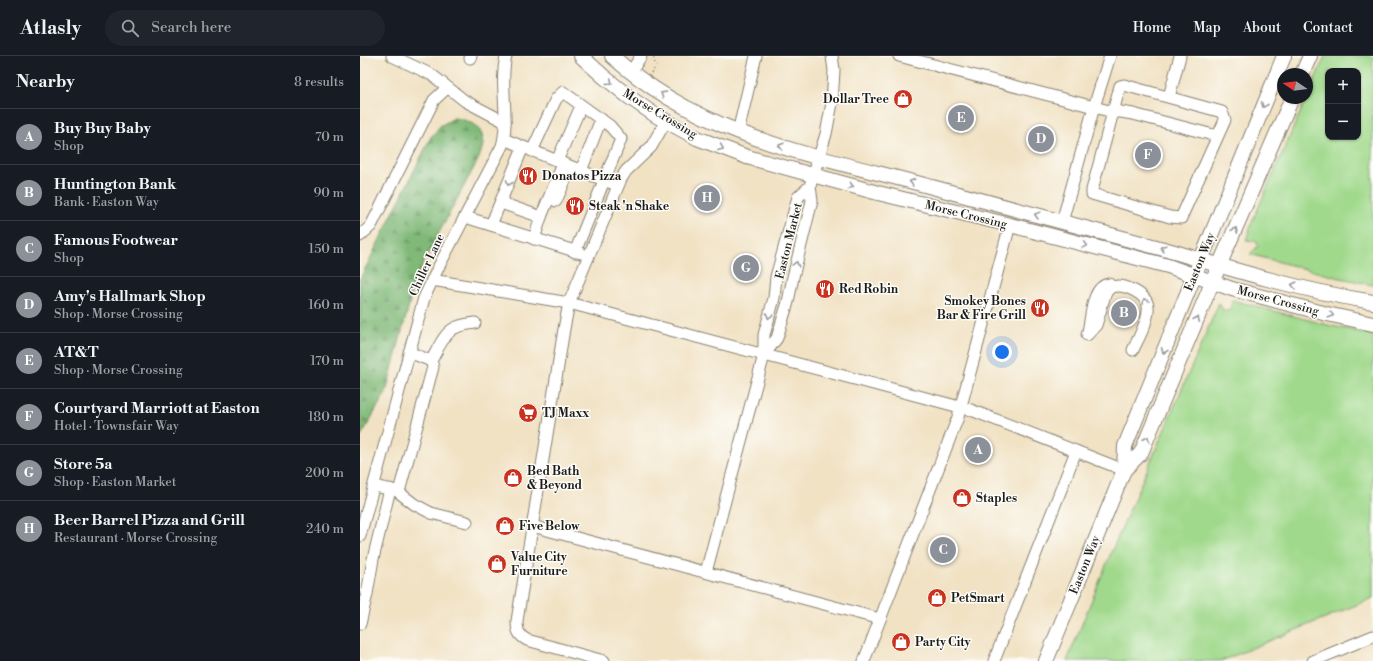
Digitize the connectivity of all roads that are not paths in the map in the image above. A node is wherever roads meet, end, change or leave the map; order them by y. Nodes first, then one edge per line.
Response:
1 (392, 56) edge
2 (506, 56) edge
3 (581, 56) edge
4 (612, 56) edge
5 (641, 56) edge
6 (756, 56) edge
7 (832, 56) edge
8 (899, 56) edge
9 (1110, 56) edge
10 (1180, 56) edge
11 (1284, 56) edge
12 (1310, 56) edge
13 (1305, 68) edge
14 (631, 72) junction
15 (447, 88) junction
16 (1169, 97) junction
17 (1289, 104) edge
18 (581, 106) junction
19 (1094, 107) junction
20 (1113, 112) junction
21 (601, 120) junction
22 (666, 121) junction
23 (505, 122) junction
24 (738, 132) junction
25 (1217, 136) junction
26 (504, 139) junction
27 (528, 149) junction
28 (819, 157) junction
29 (568, 166) junction
30 (604, 180) junction
31 (811, 181) junction
32 (618, 186) junction
33 (501, 203) junction
34 (465, 217) junction
35 (541, 217) junction
36 (1062, 222) junction
37 (491, 225) junction
38 (1010, 225) junction
39 (360, 236) edge
40 (538, 240) junction
41 (575, 252) junction
42 (588, 256) junction
43 (1200, 260) junction
44 (1219, 266) junction
45 (1194, 275) junction
46 (432, 280) junction
47 (1213, 282) junction
48 (1121, 287) junction
49 (1373, 302) edge
50 (569, 303) junction
51 (475, 323) dead end
52 (1373, 324) edge
53 (1133, 350) dead end
54 (409, 352) junction
55 (764, 356) junction
56 (431, 361) junction
57 (961, 408) junction
58 (1076, 451) junction
59 (1124, 470) junction
60 (374, 486) junction
61 (394, 490) junction
62 (467, 522) dead end
63 (532, 526) junction
64 (360, 536) edge
65 (706, 572) junction
66 (880, 619) junction
67 (360, 624) edge
68 (1373, 636) edge
69 (604, 661) edge
70 (864, 661) edge
71 (994, 661) edge
72 (1046, 661) edge
73 (1313, 661) edge

1 - 15 street
2 - 23 street, Chiller Lane
3 -> 22 main road, Morse Crossing
4 - 14 main road, Morse Crossing
5 - 14 street
6 - 24 street
7 - 28 street
8 - 19 street
9 - 19 street
10 - 16 street
11 -> 43 main road, Easton Way
12 - 13 main road
24 -> 14 main road, Morse Crossing
15 - 23 street
15 - 39 street
16 - 20 street
16 - 25 street
44 -> 17 main road, Easton Way
18 - 21 street
18 - 27 street
18 - 29 street
19 - 20 street
19 - 36 street
20 - 25 street
20 - 25 street
21 - 29 street
21 - 30 street
22 -> 31 main road, Morse Crossing
22 - 32 street
23 - 26 street, Chiller Lane
28 -> 24 main road, Morse Crossing
26 - 27 street
26 - 34 street, Chiller Lane
27 - 29 street
27 -> 33 street
28 - 31 street
36 -> 28 main road, Morse Crossing
29 - 30 street
29 - 35 street
29 - 40 street
30 - 32 street
30 - 41 street
31 -> 38 main road, Morse Crossing
55 -> 31 street, Easton Market
31 -> 55 street, Easton Market
32 - 42 street
33 - 35 street
33 - 37 street
34 - 37 street
34 - 46 street, Chiller Lane
35 - 40 street
43 -> 36 main road, Morse Crossing
37 - 40 street
38 -> 45 main road, Morse Crossing
38 - 57 street
40 - 41 street
41 - 42 street
42 - 50 street
43 - 44 main road, Morse Crossing
43 - 45 main road, Easton Way
44 - 47 main road, Easton Way
49 -> 44 main road, Morse Crossing
45 - 47 main road, Morse Crossing
45 -> 59 main road, Easton Way
46 - 50 street
46 - 54 street, Chiller Lane
47 -> 52 main road, Morse Crossing
59 -> 47 main road, Easton Way
48 - 48 street
53 -> 48 street
50 - 55 street
50 - 63 street
51 - 56 street
54 - 56 street
54 - 60 street, Chiller Lane
55 - 57 street
55 - 65 street, Easton Market
56 - 61 street
57 - 58 street
57 - 66 street
58 - 59 street
58 - 71 street
59 - 72 main road, Easton Way
60 - 61 street
60 - 64 street, Chiller Lane
61 - 62 street
61 - 67 street
63 - 65 street
63 - 69 street
65 - 66 street
66 - 70 street
68 - 73 street

